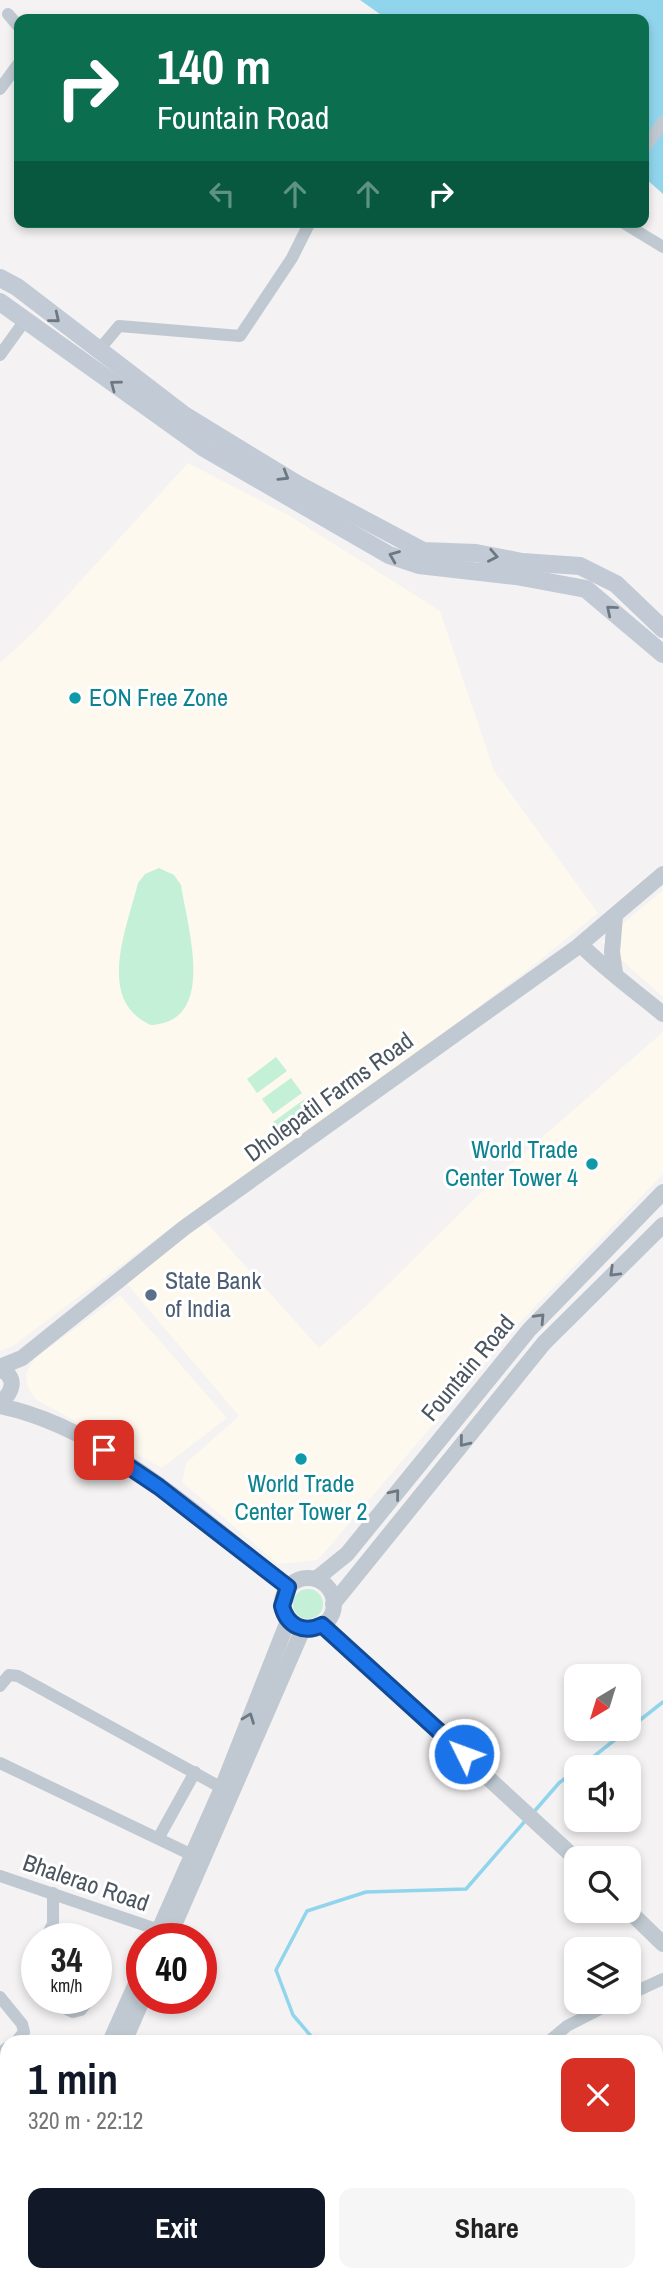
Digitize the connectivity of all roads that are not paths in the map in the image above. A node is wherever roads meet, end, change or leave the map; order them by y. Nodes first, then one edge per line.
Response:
1 (8, 14) dead end
2 (14, 21) edge
3 (14, 70) edge
4 (0, 89) edge
5 (663, 122) edge
6 (649, 142) edge
7 (307, 228) edge
8 (632, 228) edge
9 (663, 247) edge
10 (0, 278) edge
11 (0, 302) edge
12 (26, 319) junction
13 (99, 351) junction
14 (0, 355) edge
15 (239, 459) junction
16 (663, 629) edge
17 (663, 654) edge
18 (663, 874) edge
19 (615, 916) junction
20 (584, 942) junction
21 (613, 968) junction
22 (663, 1014) edge
23 (663, 1192) edge
24 (663, 1224) edge
25 (6, 1376) edge
26 (0, 1405) edge
27 (31, 1412) junction
28 (316, 1580) junction
29 (288, 1587) junction
30 (334, 1604) junction
31 (289, 1621) junction
32 (322, 1625) junction
33 (303, 1629) junction
34 (0, 1686) edge
35 (0, 1763) edge
36 (195, 1772) junction
37 (222, 1788) junction
38 (159, 1837) junction
39 (564, 1848) edge
40 (192, 1855) junction
41 (0, 1876) edge
42 (53, 1893) junction
43 (49, 1923) edge
44 (128, 1923) edge
45 (166, 1923) edge
46 (167, 1923) edge
47 (641, 1923) edge
48 (663, 1944) edge
49 (663, 1979) edge
50 (641, 1989) edge
51 (0, 1997) edge
52 (126, 2006) edge
53 (136, 2014) edge
54 (590, 2014) edge
55 (22, 2035) edge
56 (113, 2035) edge
57 (127, 2035) edge
58 (556, 2035) edge
59 (0, 2117) edge
60 (0, 2126) edge

1 - 2 street
3 - 4 street
5 - 6 street
7 - 13 street
8 - 9 street
10 -> 13 main road
11 - 12 main road
12 - 14 street
15 -> 12 main road
13 - 15 main road
15 -> 16 main road
17 -> 15 main road
18 - 19 street, Dholepatil Farms Road
19 - 20 street, Dholepatil Farms Road
19 - 21 street
20 - 21 street
20 - 25 street, Dholepatil Farms Road
21 - 22 street
28 -> 23 street, Fountain Road
24 -> 30 street, Fountain Road
25 - 26 street, Dholepatil Farms Road
25 - 27 street
26 - 27 street
27 - 29 street
28 - 29 street, Fountain Road
28 - 30 street
29 - 31 street
30 - 32 street, Fountain Road
31 - 33 street
37 -> 31 street
32 - 33 street
32 - 39 street
33 - 46 street
34 - 36 street
35 - 38 street
36 - 37 street
36 - 38 street
37 - 40 street
38 - 40 street
40 - 45 street
41 - 42 street, Bhalerao Road
42 - 43 street
42 - 44 street, Bhalerao Road
47 - 48 street
49 - 50 street
51 - 55 street
52 - 56 street
53 - 57 street
54 - 58 street
59 - 60 street

